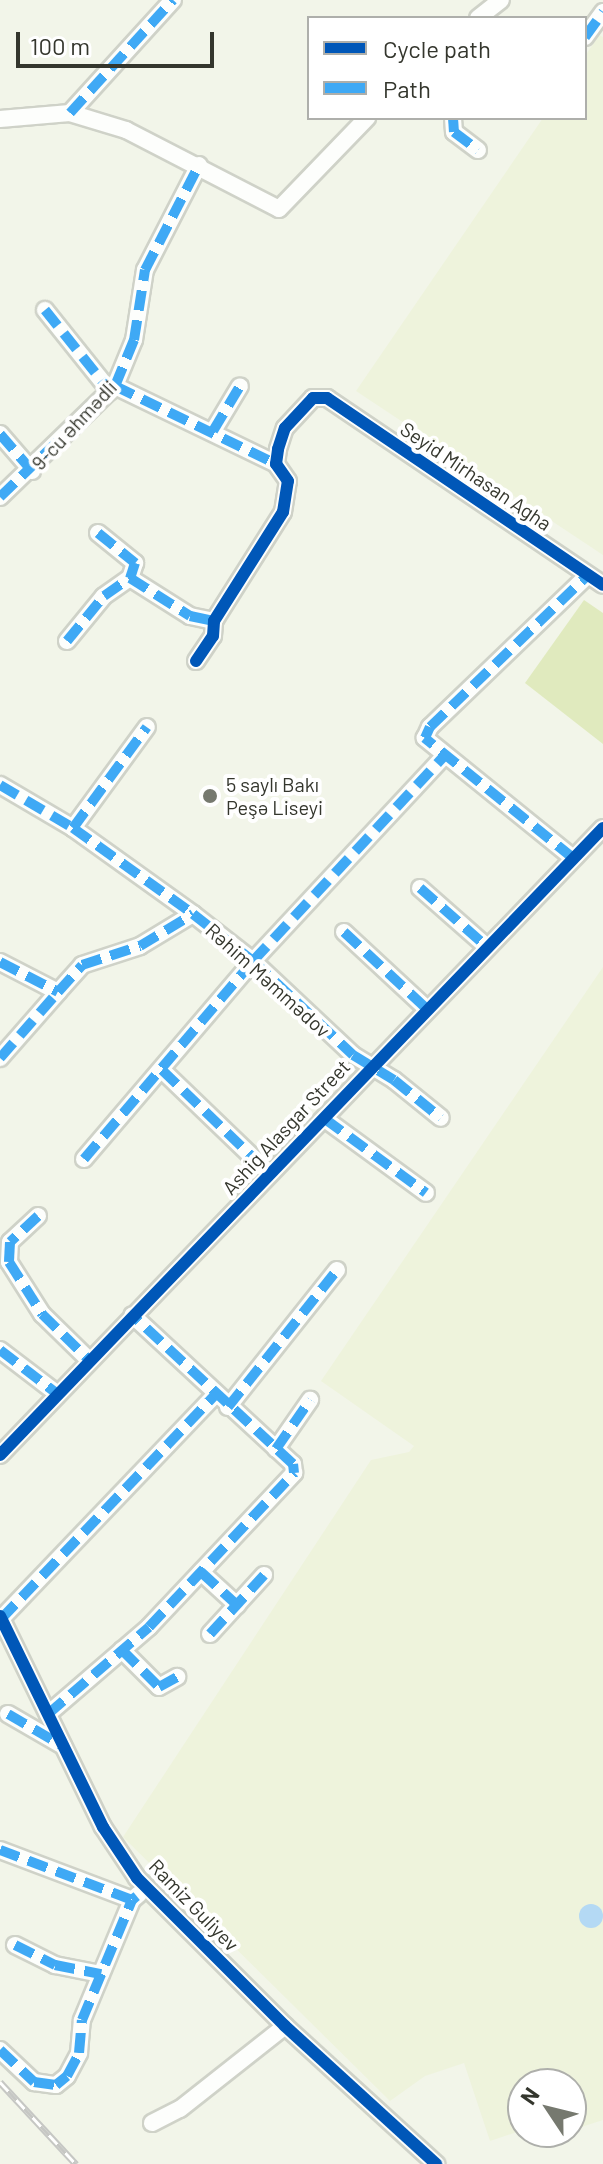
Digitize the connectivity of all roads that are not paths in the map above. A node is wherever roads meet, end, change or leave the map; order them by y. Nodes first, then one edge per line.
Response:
1 (173, 0) edge
2 (501, 0) edge
3 (603, 12) edge
4 (481, 16) edge
5 (587, 34) edge
6 (70, 113) junction
7 (0, 119) edge
8 (365, 120) edge
9 (453, 120) edge
10 (478, 150) dead end
11 (199, 165) junction
12 (45, 310) dead end
13 (240, 386) dead end
14 (112, 388) junction
15 (213, 431) junction
16 (0, 434) edge
17 (276, 464) junction
18 (32, 471) junction
19 (0, 497) edge
20 (98, 533) dead end
21 (588, 575) junction
22 (130, 578) junction
23 (603, 585) edge
24 (214, 621) junction
25 (67, 641) dead end
26 (196, 661) dead end
27 (147, 727) dead end
28 (444, 756) junction
29 (0, 785) edge
30 (73, 828) junction
31 (603, 828) edge
32 (573, 858) junction
33 (420, 888) dead end
34 (193, 914) junction
35 (344, 932) dead end
36 (487, 947) junction
37 (253, 961) junction
38 (0, 962) edge
39 (58, 992) junction
40 (427, 1009) junction
41 (0, 1058) edge
42 (370, 1067) junction
43 (162, 1070) junction
44 (441, 1118) dead end
45 (325, 1119) junction
46 (84, 1159) dead end
47 (270, 1174) junction
48 (426, 1193) dead end
49 (38, 1216) dead end
50 (337, 1270) dead end
51 (132, 1315) junction
52 (0, 1350) edge
53 (88, 1359) junction
54 (55, 1392) junction
55 (214, 1396) junction
56 (310, 1400) dead end
57 (228, 1407) junction
58 (276, 1449) junction
59 (0, 1455) edge
60 (201, 1572) junction
61 (264, 1575) dead end
62 (237, 1605) junction
63 (1, 1618) edge
64 (210, 1634) dead end
65 (122, 1650) junction
66 (177, 1677) dead end
67 (8, 1714) dead end
68 (48, 1714) junction
69 (64, 1747) junction
70 (0, 1850) edge
71 (147, 1888) junction
72 (132, 1900) junction
73 (15, 1945) dead end
74 (101, 1974) junction
75 (285, 2026) junction
76 (0, 2050) edge
77 (152, 2123) dead end
78 (436, 2164) edge

1 - 6 street
2 - 4 street
3 - 5 street
6 - 7 street
6 - 11 street
8 - 11 street
9 - 10 street
11 - 14 street, 9-cu Əhmədli
12 - 14 street
13 - 15 street
14 - 15 street
14 - 18 street, 9-cu Əhmədli
15 - 17 street
16 - 18 street
17 - 21 street, Seyid Mirhasan Agha
17 - 24 street
18 - 19 street, 9-cu Əhmədli
20 - 22 street
21 - 23 street, Seyid Mirhasan Agha
21 - 28 street
22 - 24 street
22 - 25 street
24 - 26 street
27 - 30 street
28 - 32 street
28 - 37 street
29 - 30 street
30 - 34 street
31 - 32 street, Ashig Alasgar Street
32 - 36 street, Ashig Alasgar Street
33 - 36 street
34 - 37 street, Rəhim Məmmədov
34 - 39 street, Rəhim Məmmədov
35 - 40 street
36 - 40 street, Ashig Alasgar Street
37 - 42 street, Rəhim Məmmədov
37 - 43 street
38 - 39 street
39 - 41 street, Rəhim Məmmədov
40 - 42 street, Ashig Alasgar Street
42 - 44 street, Rəhim Məmmədov
42 - 45 street, Ashig Alasgar Street
43 - 46 street
43 - 47 street
45 - 47 street, Ashig Alasgar Street
45 - 48 street
47 - 51 street, Ashig Alasgar Street
49 - 53 street
50 - 57 street
51 - 53 street, Ashig Alasgar Street
51 - 55 street
52 - 54 street
53 - 54 street, Ashig Alasgar Street
54 - 59 street, Ashig Alasgar Street
55 - 57 street
55 - 63 street
56 - 58 street
57 - 58 street
58 - 60 street
60 - 62 street
60 - 65 street
61 - 62 street
62 - 64 street
63 - 68 street, Ramiz Guliyev
65 - 66 street
65 - 68 street
67 - 69 street
68 - 69 street, Ramiz Guliyev
69 - 71 street, Ramiz Guliyev
70 - 72 street
71 - 72 street
71 - 75 street, Ramiz Guliyev
72 - 74 street
73 - 74 street
74 - 76 street
75 - 77 street
75 - 78 street, Ramiz Guliyev

